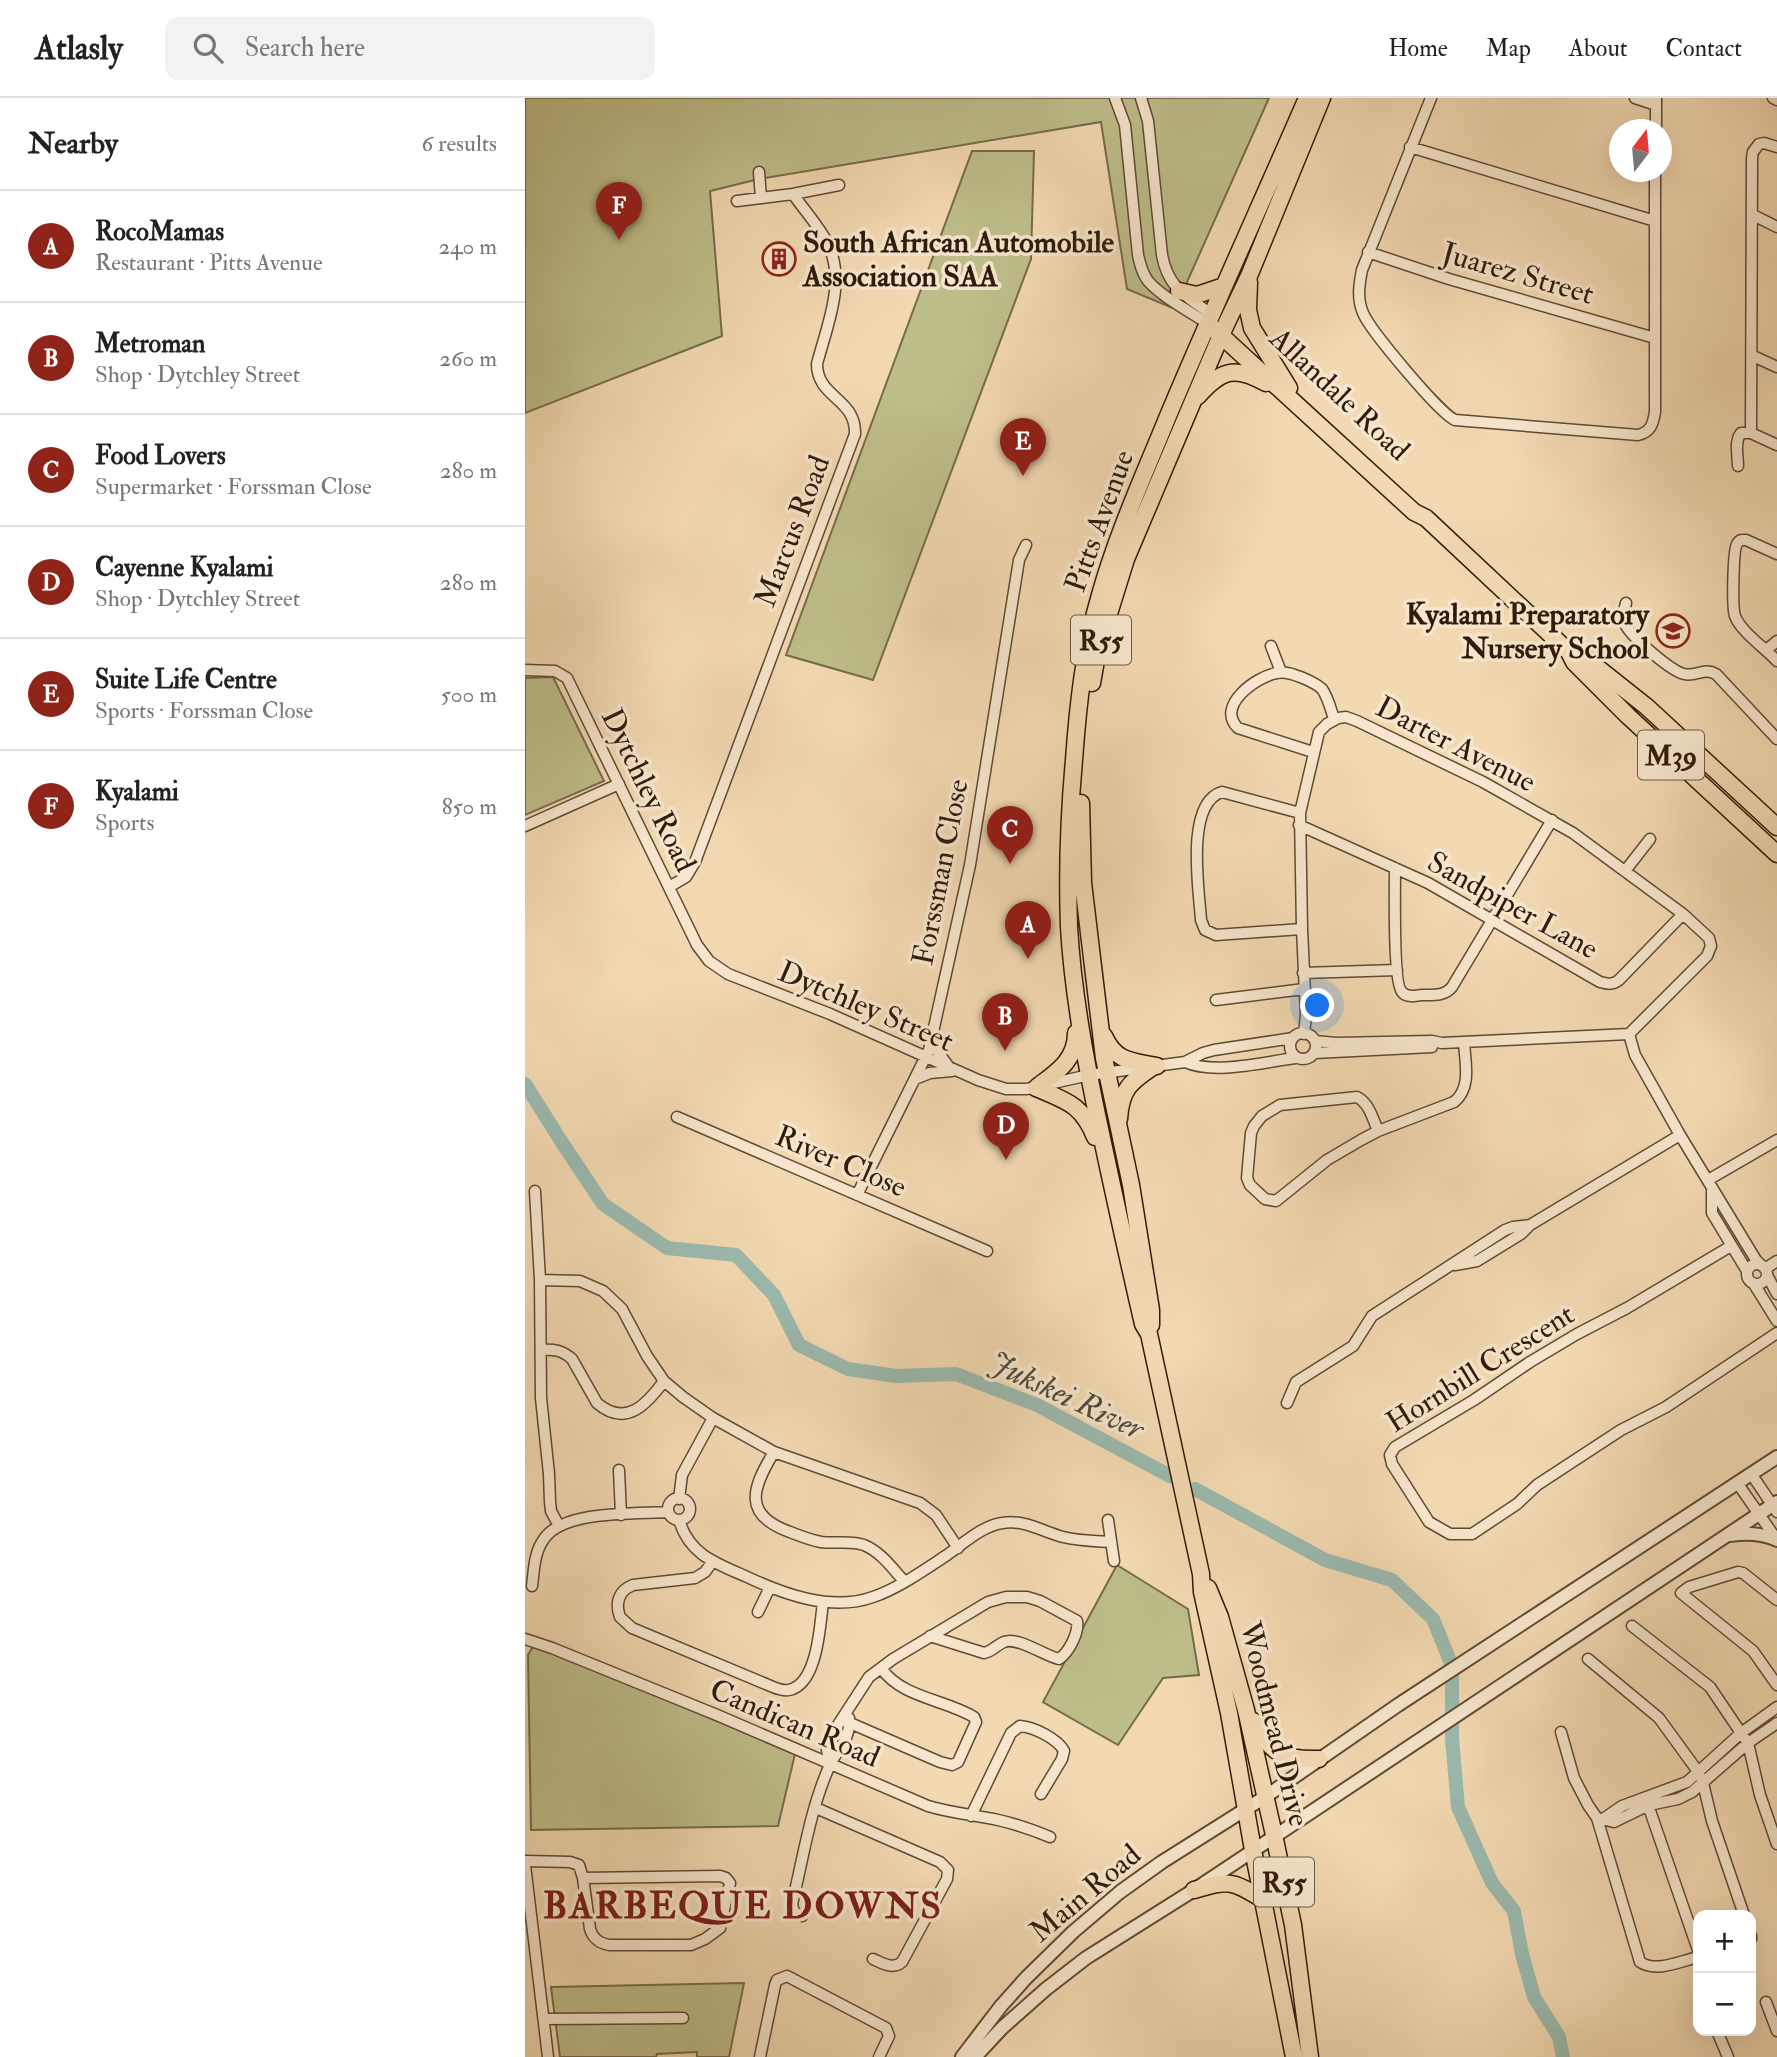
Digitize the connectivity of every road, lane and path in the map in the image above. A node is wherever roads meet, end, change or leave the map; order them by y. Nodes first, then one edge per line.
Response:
1 (1115, 98) edge
2 (1141, 98) edge
3 (1307, 98) edge
4 (1322, 98) edge
5 (1431, 98) edge
6 (1635, 98) edge
7 (1656, 101) edge
8 (1656, 119) edge
9 (1411, 147) junction
10 (1777, 147) edge
11 (759, 172) dead end
12 (1655, 182) edge
13 (839, 185) dead end
14 (793, 194) junction
15 (761, 198) junction
16 (737, 201) dead end
17 (1753, 215) junction
18 (1655, 221) junction
19 (1777, 227) edge
20 (1368, 252) junction
21 (1249, 276) junction
22 (1224, 286) junction
23 (1179, 291) junction
24 (1209, 319) junction
25 (1223, 330) junction
26 (1655, 338) junction
27 (1753, 356) junction
28 (1777, 367) edge
29 (1286, 390) junction
30 (1191, 405) junction
31 (1751, 433) junction
32 (1777, 445) edge
33 (1738, 466) dead end
34 (1026, 545) dead end
35 (1777, 554) edge
36 (1626, 603) dead end
37 (1777, 640) edge
38 (1271, 646) dead end
39 (1766, 649) junction
40 (1569, 652) junction
41 (1777, 661) edge
42 (525, 670) edge
43 (1281, 672) junction
44 (1334, 719) junction
45 (1775, 731) edge
46 (1313, 752) junction
47 (619, 783) junction
48 (1300, 813) junction
49 (1552, 820) junction
50 (1300, 825) junction
51 (525, 826) edge
52 (1777, 827) edge
53 (1650, 839) dead end
54 (1777, 854) edge
55 (1395, 868) junction
56 (1625, 871) junction
57 (669, 887) junction
58 (1683, 914) junction
59 (1493, 921) junction
60 (1302, 929) junction
61 (709, 961) joint
62 (1397, 970) junction
63 (1303, 973) junction
64 (1304, 989) junction
65 (1216, 1000) dead end
66 (1077, 1003) junction
67 (1099, 1024) junction
68 (1304, 1034) junction
69 (1629, 1034) junction
70 (932, 1037) junction
71 (1293, 1038) junction
72 (1315, 1041) junction
73 (1464, 1042) junction
74 (1442, 1043) junction
75 (1314, 1053) junction
76 (926, 1058) junction
77 (1296, 1058) junction
78 (1185, 1062) junction
79 (1156, 1066) junction
80 (953, 1070) junction
81 (1106, 1073) junction
82 (1089, 1075) junction
83 (915, 1079) junction
84 (1037, 1087) junction
85 (677, 1117) dead end
86 (1118, 1128) junction
87 (1378, 1131) junction
88 (1680, 1135) junction
89 (1777, 1140) edge
90 (1108, 1168) junction
91 (1710, 1184) junction
92 (534, 1191) dead end
93 (857, 1195) junction
94 (1731, 1246) junction
95 (987, 1251) dead end
96 (1777, 1262) edge
97 (1765, 1270) junction
98 (1747, 1271) junction
99 (540, 1280) junction
100 (1754, 1284) junction
101 (1777, 1294) edge
102 (1777, 1321) edge
103 (1777, 1333) edge
104 (1149, 1334) junction
105 (541, 1350) junction
106 (664, 1381) junction
107 (1287, 1403) dead end
108 (713, 1418) junction
109 (774, 1452) junction
110 (1777, 1457) edge
111 (619, 1470) dead end
112 (1752, 1475) junction
113 (1738, 1483) junction
114 (678, 1499) junction
115 (1775, 1506) edge
116 (668, 1512) junction
117 (1760, 1513) junction
118 (621, 1515) junction
119 (679, 1520) junction
120 (1108, 1520) dead end
121 (559, 1526) junction
122 (1727, 1536) junction
123 (1777, 1540) edge
124 (1111, 1542) junction
125 (958, 1548) junction
126 (713, 1561) junction
127 (1114, 1561) dead end
128 (1201, 1574) junction
129 (904, 1581) junction
130 (532, 1586) dead end
131 (770, 1587) junction
132 (1777, 1600) edge
133 (823, 1602) junction
134 (758, 1612) dead end
135 (1632, 1626) dead end
136 (930, 1636) junction
137 (525, 1639) edge
138 (1588, 1659) dead end
139 (881, 1668) junction
140 (1777, 1685) edge
141 (1777, 1707) edge
142 (848, 1710) junction
143 (1247, 1710) junction
144 (850, 1723) junction
145 (1777, 1723) edge
146 (1561, 1732) dead end
147 (1741, 1733) junction
148 (1748, 1743) junction
149 (1319, 1759) junction
150 (830, 1764) junction
151 (1699, 1773) junction
152 (1703, 1783) junction
153 (1041, 1794) dead end
154 (1265, 1797) junction
155 (1647, 1801) junction
156 (816, 1808) junction
157 (1246, 1808) junction
158 (971, 1815) junction
159 (1600, 1818) junction
160 (1274, 1835) junction
161 (1050, 1837) dead end
162 (1777, 1844) edge
163 (1253, 1850) junction
164 (525, 1863) edge
165 (583, 1878) junction
166 (1194, 1890) junction
167 (1262, 1899) junction
168 (1742, 1910) edge
169 (801, 1916) dead end
170 (1693, 1935) edge
171 (529, 1938) edge
172 (1693, 1958) edge
173 (873, 1959) dead end
174 (1766, 2002) dead end
175 (683, 2018) dead end
176 (544, 2019) junction
177 (1777, 2031) edge
178 (1719, 2036) edge
179 (548, 2057) edge
180 (759, 2057) edge
181 (879, 2057) edge
182 (962, 2057) edge
183 (975, 2057) edge
184 (1294, 2057) edge
185 (1310, 2057) edge
186 (1728, 2057) edge

1 - 24 street
2 - 23 street
3 - 22 main road, Pitts Avenue / R55
4 - 21 main road, Pitts Avenue / R55
5 - 9 street
6 - 7 street
7 - 8 street
9 - 18 street
9 - 20 street
10 - 17 street
11 - 15 street
12 - 18 street
13 - 14 street
14 - 15 street
14 - 57 street, Marcus Road
15 - 16 street
17 - 19 street
17 - 27 street
18 - 26 street
20 - 26 street, Juarez Street
20 - 26 street
21 - 25 main road, Pitts Avenue / R55
21 - 29 main road
22 - 23 main road
22 - 24 main road, Pitts Avenue / R55
23 - 24 street
24 - 25 main road, Allandale Road / M39
24 - 66 main road, Pitts Avenue / R55
25 - 29 main road, Allandale Road / M39
25 - 30 main road, Pitts Avenue / R55
27 - 28 street
27 - 31 street
29 - 30 main road
29 - 40 main road, Allandale Road / M39
30 - 67 main road, Pitts Avenue / R55
31 - 32 street
31 - 33 street
34 - 70 street, Forssman Close
35 - 39 street
36 - 45 street
37 - 39 street
38 - 43 street
39 - 41 street
40 - 52 main road, Allandale Road / M39
40 - 54 main road, Allandale Road / M39
42 - 47 street, Dytchley Road
43 - 44 street
43 - 46 street
44 - 46 street, Darter Avenue
44 - 49 street, Darter Avenue
46 - 48 street, Darter Avenue
47 - 51 street
47 - 57 street, Dytchley Road
48 - 50 street, Darter Avenue
48 - 60 street
49 - 56 street, Darter Avenue
49 - 59 street
50 - 55 street, Sandpiper Lane
50 - 60 street, Darter Avenue
53 - 56 street
55 - 59 street, Sandpiper Lane
55 - 62 street
56 - 58 street, Darter Avenue
57 - 61 street, Dytchley Road
58 - 59 street, Sandpiper Lane
58 - 69 street, Darter Avenue
59 - 62 street
60 - 63 street, Darter Avenue
61 - 76 street, Dytchley Street
62 - 63 street
63 - 64 street, Darter Avenue
64 - 65 street
64 - 68 street, Darter Avenue
66 - 82 main road, Pitts Avenue / R55
66 - 84 main road
67 - 79 main road
67 - 81 main road, Pitts Avenue / R55
68 - 71 street
68 - 72 street
69 - 73 street
69 - 88 street
70 - 76 street, Forssman Close
70 - 80 street
71 - 77 street
71 - 78 street
72 - 74 street
72 - 75 street
73 - 74 street
73 - 87 street
74 - 75 street
75 - 77 street
76 - 80 street, Dytchley Street
76 - 83 street, Forssman Close
77 - 78 street
78 - 79 street, Dytchley Street
79 - 81 street, Dytchley Street
79 - 86 main road
80 - 83 street
80 - 84 street, Dytchley Street
81 - 82 street, Dytchley Street
81 - 86 main road, Woodmead Drive / R55
82 - 84 street, Dytchley Street
82 - 90 main road, Woodmead Drive / R55
83 - 93 street, Forssman Close
84 - 90 main road
85 - 93 street, River Close
86 - 104 main road, Woodmead Drive / R55
87 - 87 street
88 - 91 street
88 - 107 street
89 - 91 street
90 - 104 main road, Woodmead Drive / R55
91 - 94 street
91 - 97 street
92 - 99 street
93 - 95 street, River Close
94 - 98 street
94 - 103 street, Hornbill Crescent
96 - 97 street
97 - 98 street
97 - 100 street
97 - 101 street
98 - 100 street
99 - 105 street
99 - 106 street
100 - 102 street
104 - 128 main road, Woodmead Drive / R55
105 - 106 street
105 - 121 street
106 - 108 street
108 - 109 street
108 - 114 street
109 - 125 street
109 - 129 street
110 - 112 street, Main Road
111 - 118 street
112 - 113 street, Main Road
112 - 115 street
113 - 117 street
113 - 149 street, Main Road
114 - 116 street
114 - 119 street
115 - 117 street, Main Road
116 - 118 street
116 - 119 street
117 - 122 street, Main Road
117 - 123 street
118 - 121 street
119 - 126 street
120 - 124 street
121 - 130 street
122 - 123 street
122 - 160 street, Main Road
124 - 125 street
124 - 127 street
125 - 129 street
126 - 131 street
126 - 133 street
128 - 143 main road, Woodmead Drive / R55
128 - 157 main road, Woodmead Drive / R55
129 - 133 street
131 - 133 street
131 - 134 street
132 - 140 street
135 - 147 street
136 - 136 street
136 - 139 street
137 - 150 street, Candican Road
138 - 151 street
139 - 142 street
139 - 144 street
141 - 147 street
142 - 144 street
142 - 150 street
143 - 149 main road
143 - 154 main road, Woodmead Drive / R55
144 - 150 street
145 - 148 street
146 - 159 street
147 - 148 street
147 - 151 street
148 - 152 street
148 - 162 street
149 - 154 street, Main Road
150 - 156 street
150 - 158 street, Candican Road
151 - 152 street
151 - 155 street
152 - 155 street
152 - 168 street
153 - 158 street
154 - 157 street, Main Road
154 - 160 main road, Woodmead Drive / R55
155 - 159 street
155 - 170 street
156 - 169 street
156 - 173 street
157 - 163 main road, Woodmead Drive / R55
157 - 182 street, Main Road
158 - 161 street, Candican Road
159 - 172 street
160 - 163 street, Main Road
160 - 185 main road, Woodmead Drive / R55
163 - 166 street, Main Road
163 - 167 main road, Woodmead Drive / R55
164 - 165 street
164 - 171 street
165 - 165 street
166 - 167 main road
166 - 183 street, Main Road
167 - 184 main road, Woodmead Drive / R55
171 - 176 street
174 - 177 street
175 - 176 street
176 - 179 street
178 - 186 street
180 - 181 street

